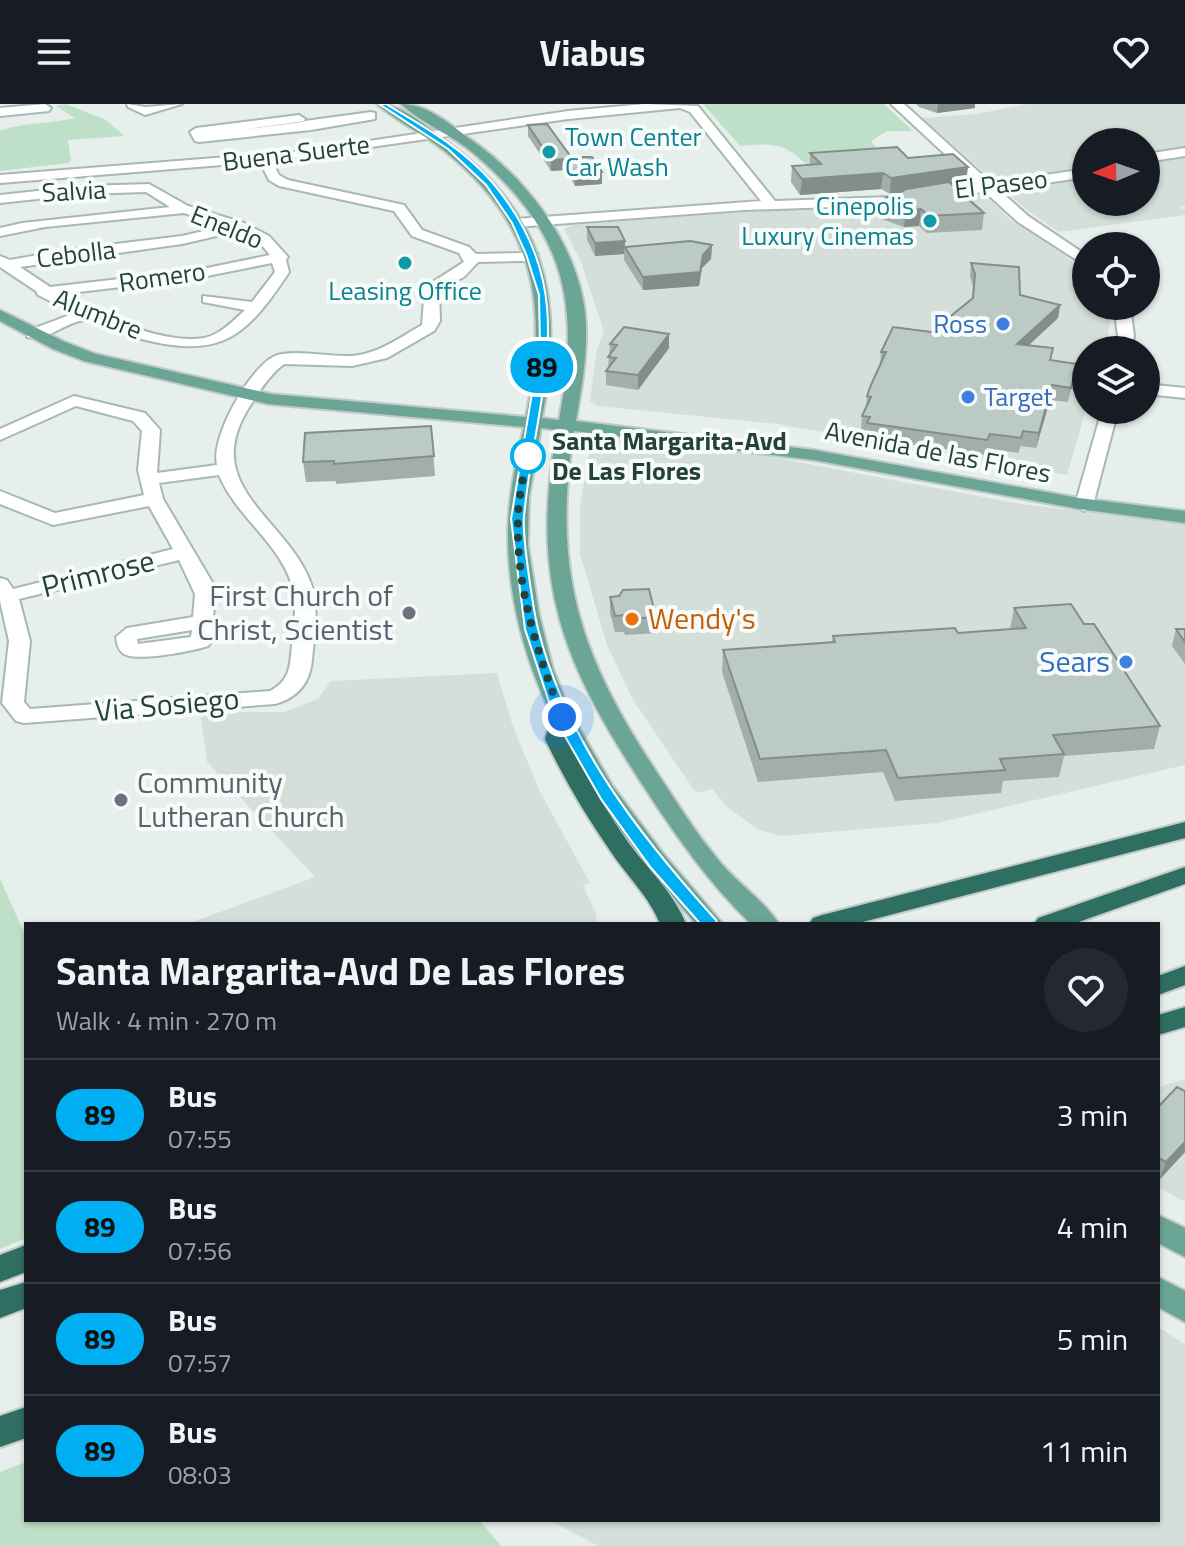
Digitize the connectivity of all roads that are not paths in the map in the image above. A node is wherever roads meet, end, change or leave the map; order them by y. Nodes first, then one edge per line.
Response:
1 (176, 104) edge
2 (383, 104) edge
3 (407, 104) edge
4 (897, 104) edge
5 (686, 105) edge
6 (138, 107) edge
7 (276, 107) dead end
8 (45, 108) dead end
9 (0, 112) edge
10 (371, 116) dead end
11 (307, 124) junction
12 (457, 132) junction
13 (198, 135) dead end
14 (434, 135) junction
15 (338, 150) junction
16 (1185, 152) edge
17 (1160, 156) edge
18 (265, 159) junction
19 (1072, 175) edge
20 (16, 177) junction
21 (0, 179) edge
22 (149, 188) joint
23 (987, 188) junction
24 (22, 194) junction
25 (0, 199) edge
26 (772, 206) junction
27 (183, 209) junction
28 (545, 224) junction
29 (239, 226) junction
30 (518, 226) junction
31 (0, 232) edge
32 (1072, 252) edge
33 (531, 254) junction
34 (281, 257) junction
35 (470, 258) junction
36 (4, 263) edge
37 (43, 292) junction
38 (208, 299) dead end
39 (256, 307) junction
40 (0, 315) edge
41 (85, 315) junction
42 (33, 334) junction
43 (207, 343) joint
44 (1160, 390) edge
45 (252, 393) junction
46 (1185, 393) edge
47 (535, 417) junction
48 (567, 419) junction
49 (1106, 424) edge
50 (0, 435) edge
51 (226, 465) junction
52 (148, 474) junction
53 (0, 497) edge
54 (1087, 498) junction
55 (154, 499) junction
56 (1185, 500) edge
57 (1185, 517) edge
58 (186, 552) junction
59 (4, 590) edge
60 (202, 622) dead end
61 (562, 717) junction
62 (1185, 830) edge
63 (1185, 875) edge
64 (672, 922) edge
65 (708, 922) edge
66 (764, 922) edge
67 (830, 922) edge
68 (1053, 922) edge
69 (1185, 975) edge
70 (1160, 985) edge
71 (1185, 1017) edge
72 (1160, 1024) edge
73 (1160, 1228) edge
74 (1185, 1244) edge
75 (24, 1259) edge
76 (0, 1269) edge
77 (1160, 1291) edge
78 (1185, 1308) edge
79 (24, 1423) edge
80 (0, 1432) edge

1 - 6 street
2 - 14 main road
3 - 12 main road
4 - 23 street
5 - 12 street, Buena Suerte
5 - 26 street
7 - 11 street
8 - 9 street
10 - 11 street
11 - 13 street
11 - 15 street
12 - 14 street, Buena Suerte
12 - 28 main road
14 - 15 street, Buena Suerte
14 - 30 main road
15 - 18 street, Buena Suerte
16 - 17 street
18 - 20 street, Buena Suerte
18 - 35 street
19 - 23 street, El Paseo
20 - 21 street, Buena Suerte
20 - 24 street
22 - 24 street, Salvia
22 - 27 street, Eneldo
23 - 26 street, El Paseo
23 - 32 street
24 - 25 street, Salvia
26 - 28 street, El Paseo
27 - 29 street, Eneldo
27 - 31 street
28 - 30 street, El Paseo
28 - 48 main road
29 - 34 street, Eneldo
29 - 36 street, Cebolla
30 - 33 main road
33 - 35 street
33 - 47 main road
34 - 37 street, Romero
34 - 39 street, Eneldo
35 - 45 street
36 - 37 street, Alumbre
37 - 41 street, Alumbre
38 - 39 street
39 - 43 street, Eneldo
40 - 42 main road, Avenida de las Flores
41 - 42 street
41 - 43 street, Alumbre
42 - 45 main road, Avenida de las Flores
44 - 46 street
45 - 47 main road, Avenida de las Flores
45 - 51 street
47 - 48 main road, Avenida de las Flores
47 - 61 main road
48 - 54 main road, Avenida de las Flores
48 - 66 main road
49 - 54 street
50 - 52 street
51 - 52 street
51 - 59 street, Via Sosiego
52 - 55 street
53 - 55 street
54 - 56 main road, Avenida de las Flores
54 - 57 main road, Avenida de las Flores
55 - 58 street
58 - 59 street, Primrose
58 - 60 street
61 - 64 highway
61 - 65 main road
62 - 67 highway
63 - 68 highway
69 - 70 highway
71 - 72 highway
73 - 74 main road
75 - 76 highway
77 - 78 main road
79 - 80 highway

